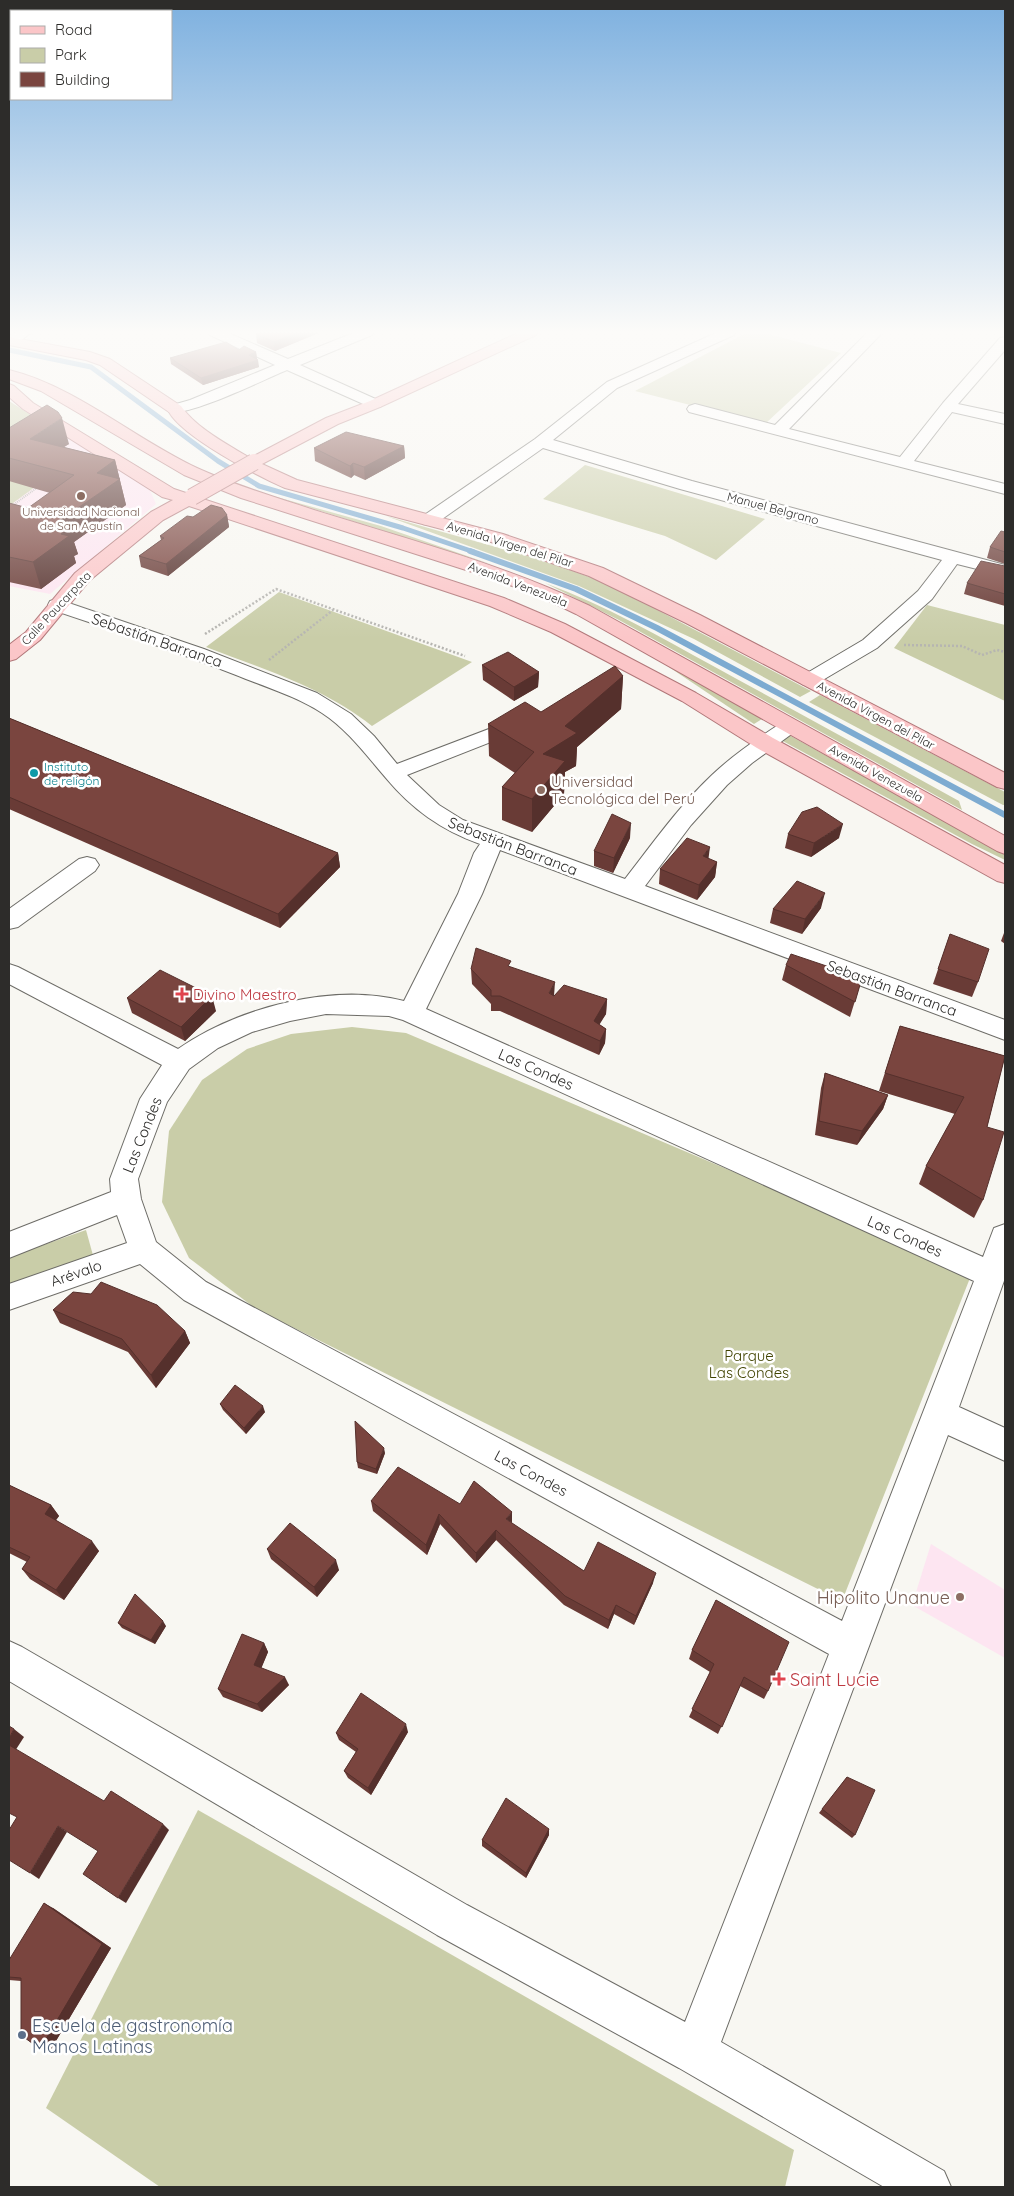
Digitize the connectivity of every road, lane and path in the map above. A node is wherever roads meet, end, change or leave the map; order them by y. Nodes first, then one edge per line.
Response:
1 (73, 434) edge
2 (96, 434) edge
3 (127, 434) edge
4 (203, 434) edge
5 (223, 434) edge
6 (300, 434) edge
7 (331, 434) edge
8 (550, 434) edge
9 (792, 434) edge
10 (926, 434) edge
11 (541, 442) junction
12 (254, 454) junction
13 (293, 461) junction
14 (904, 463) junction
15 (43, 483) edge
16 (1005, 489) edge
17 (196, 500) junction
18 (9, 508) edge
19 (402, 514) junction
20 (429, 520) junction
21 (953, 557) junction
22 (1005, 571) edge
23 (57, 605) junction
24 (334, 610) junction
25 (870, 644) junction
26 (185, 648) junction
27 (1005, 652) edge
28 (9, 655) edge
29 (464, 656) dead end
30 (628, 666) junction
31 (251, 674) junction
32 (609, 676) edge
33 (809, 680) junction
34 (689, 697) junction
35 (543, 713) edge
36 (790, 726) junction
37 (765, 743) junction
38 (393, 773) junction
39 (1005, 782) edge
40 (970, 826) junction
41 (1005, 835) edge
42 (494, 841) junction
43 (1005, 846) edge
44 (88, 865) dead end
45 (1005, 875) edge
46 (629, 890) junction
47 (9, 921) edge
48 (9, 972) edge
49 (411, 1013) junction
50 (1005, 1030) edge
51 (178, 1062) junction
52 (126, 1199) junction
53 (1005, 1236) edge
54 (9, 1245) edge
55 (144, 1250) junction
56 (990, 1274) junction
57 (9, 1297) edge
58 (940, 1414) junction
59 (1005, 1445) edge
60 (851, 1646) junction
61 (9, 1660) edge
62 (695, 2052) junction
63 (928, 2187) edge

1 - 17 main road, Avenida Venezuela
2 - 34 main road, Avenida Venezuela
3 - 36 main road, Avenida Venezuela
4 - 19 main road, Avenida Virgen del Pilar
5 - 12 main road
6 - 12 main road
7 - 13 main road
8 - 11 street
9 - 14 street
10 - 14 street
11 - 20 street
11 - 21 street, Manuel Belgrano
12 - 13 main road
12 - 17 main road, Calle Paucarpata
13 - 19 main road
14 - 16 street
15 - 18 path
17 - 23 main road, Calle Paucarpata
17 - 30 main road, Avenida Venezuela
19 - 20 main road, Avenida Virgen del Pilar
20 - 33 main road, Avenida Virgen del Pilar
21 - 22 street, Manuel Belgrano
21 - 25 street
23 - 26 street, Sebastián Barranca
23 - 28 main road, Calle Paucarpata
24 - 26 path
24 - 29 path
24 - 31 path
25 - 27 path
25 - 33 street
26 - 31 street, Sebastián Barranca
30 - 32 street
30 - 34 main road, Avenida Venezuela
31 - 38 street, Sebastián Barranca
33 - 39 main road, Avenida Virgen del Pilar
34 - 37 main road, Avenida Venezuela
35 - 38 street
36 - 37 street
36 - 40 main road, Avenida Venezuela
37 - 45 main road, Avenida Venezuela
37 - 46 street
38 - 42 street, Sebastián Barranca
40 - 41 main road
40 - 43 main road, Avenida Venezuela
42 - 46 street, Sebastián Barranca
42 - 49 street
44 - 47 street
46 - 50 street, Sebastián Barranca
48 - 51 street
49 - 51 street, Las Condes
49 - 56 street, Las Condes
51 - 52 street, Las Condes
52 - 54 street
52 - 55 street, Las Condes
53 - 56 street
55 - 57 street, Arévalo
55 - 60 street, Las Condes
56 - 58 street
58 - 59 street
58 - 60 street
60 - 62 street
61 - 62 street
62 - 63 street

